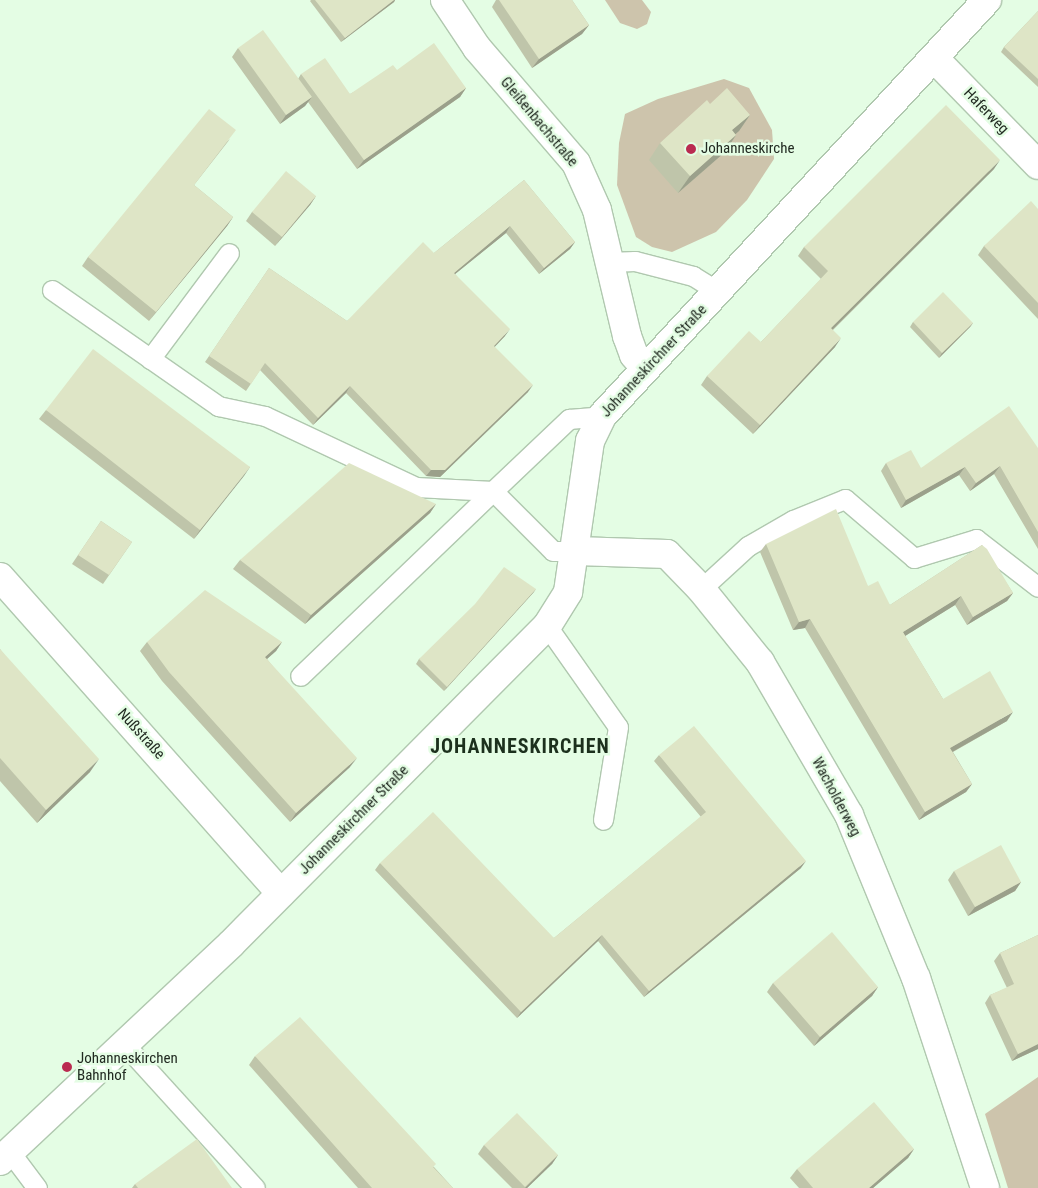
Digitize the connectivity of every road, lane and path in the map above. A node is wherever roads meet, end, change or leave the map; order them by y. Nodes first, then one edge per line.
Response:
1 (445, 0) edge
2 (987, 0) edge
3 (934, 58) junction
4 (1038, 165) edge
5 (229, 253) dead end
6 (609, 262) junction
7 (52, 290) dead end
8 (719, 292) junction
9 (150, 359) junction
10 (645, 368) junction
11 (602, 416) junction
12 (493, 491) junction
13 (576, 551) junction
14 (0, 577) edge
15 (1038, 587) edge
16 (702, 589) junction
17 (547, 626) junction
18 (300, 676) dead end
19 (603, 820) dead end
20 (281, 893) junction
21 (126, 1045) junction
22 (5, 1156) edge
23 (37, 1188) edge
24 (254, 1188) edge
25 (985, 1188) edge

1 - 6 street, Gleißenbachstraße
2 - 3 street, Johanneskirchner Straße
3 - 4 street, Haferweg
3 - 8 street, Johanneskirchner Straße
5 - 9 lane
6 - 8 lane
6 - 10 street, Gleißenbachstraße
7 - 9 lane
8 - 10 street, Johanneskirchner Straße
9 - 12 lane
10 - 11 street, Johanneskirchner Straße
11 - 12 lane
11 - 13 street, Johanneskirchner Straße
12 - 13 lane
12 - 18 lane
13 - 16 street, Wacholderweg
13 - 17 street, Johanneskirchner Straße
14 - 20 street, Nußstraße
15 - 16 lane
16 - 25 street, Wacholderweg
17 - 19 lane
17 - 20 street, Johanneskirchner Straße
20 - 21 street, Johanneskirchner Straße
21 - 22 street, Johanneskirchner Straße
21 - 24 lane
22 - 23 lane

